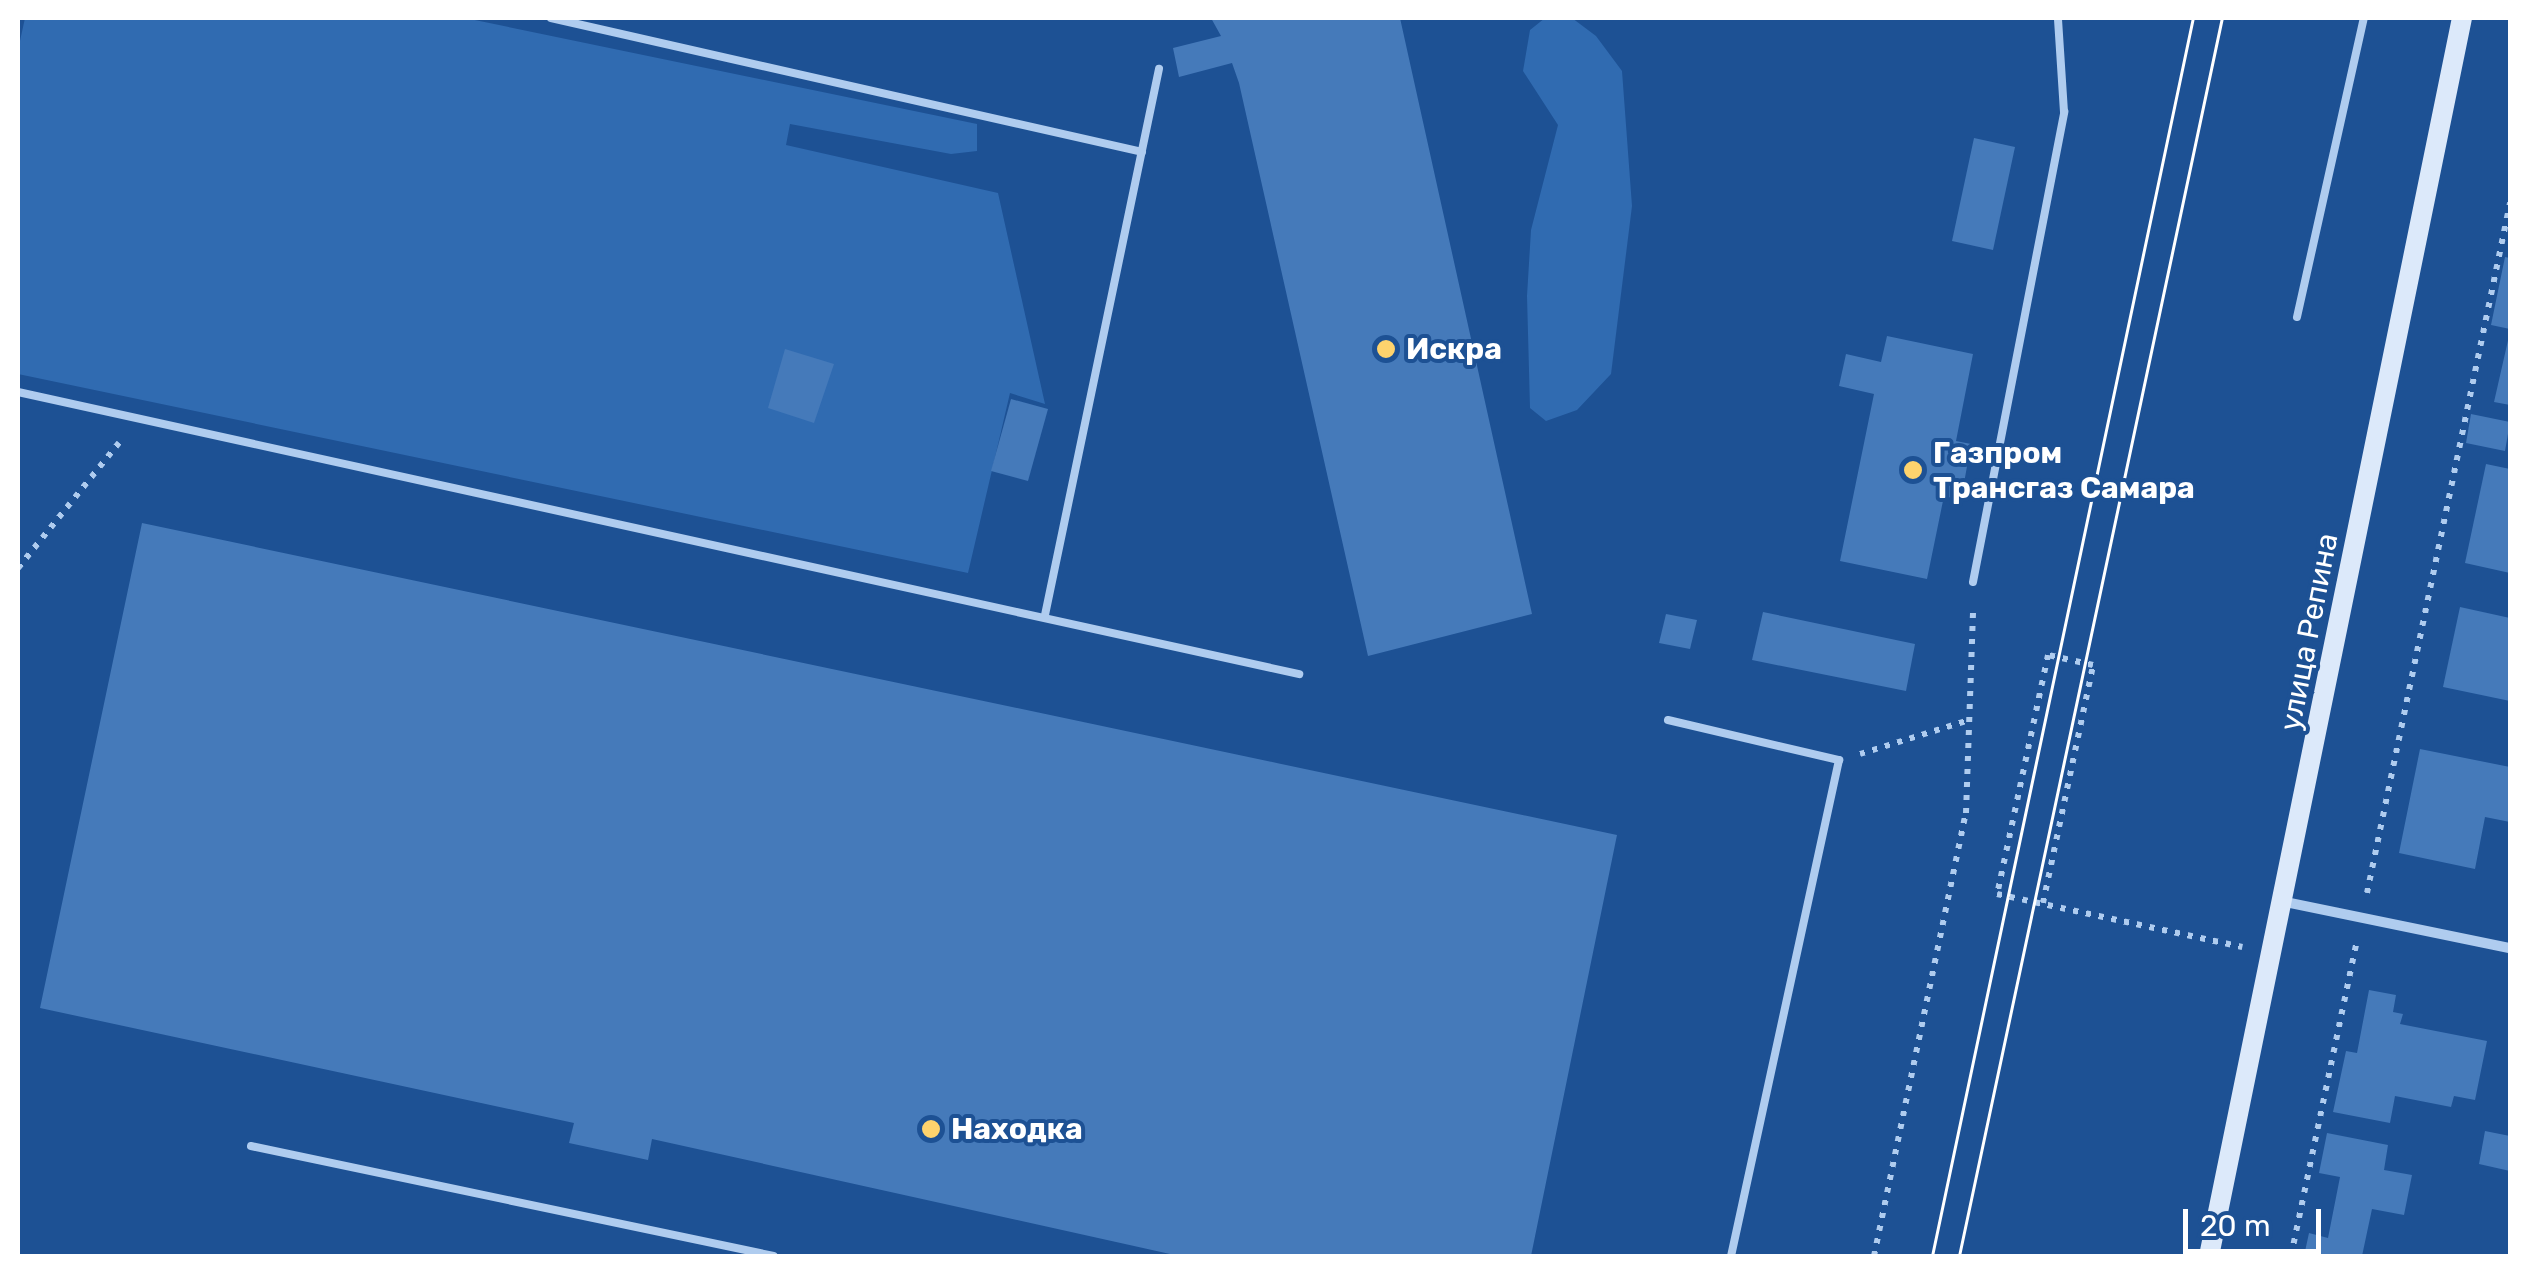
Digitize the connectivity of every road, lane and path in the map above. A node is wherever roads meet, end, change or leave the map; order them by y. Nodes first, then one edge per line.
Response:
1 (552, 18) edge
2 (2058, 18) edge
3 (2364, 18) edge
4 (2462, 18) edge
5 (1159, 69) dead end
6 (1142, 152) junction
7 (2510, 203) edge
8 (2296, 317) dead end
9 (18, 392) edge
10 (139, 418) junction
11 (18, 568) edge
12 (1974, 582) joint
13 (1045, 615) junction
14 (1298, 674) dead end
15 (1668, 720) dead end
16 (1969, 720) junction
17 (1839, 760) junction
18 (2285, 902) junction
19 (2043, 903) junction
20 (2362, 917) junction
21 (2510, 948) edge
22 (2274, 954) junction
23 (250, 1146) dead end
24 (774, 1256) edge
25 (1731, 1256) edge
26 (1874, 1256) edge
27 (2209, 1256) edge
28 (2291, 1256) edge

1 - 6 lane
2 - 12 lane
3 - 8 lane
4 - 18 street, улица Репина
5 - 6 lane
6 - 13 lane
7 - 20 path
9 - 10 lane
10 - 11 path
10 - 13 lane
12 - 16 path
13 - 14 lane
15 - 17 lane
16 - 17 path
16 - 26 path
17 - 25 lane
18 - 20 street
18 - 22 street, улица Репина
19 - 19 path
19 - 22 path
20 - 21 street
20 - 28 path
22 - 27 street, улица Репина
23 - 24 lane

